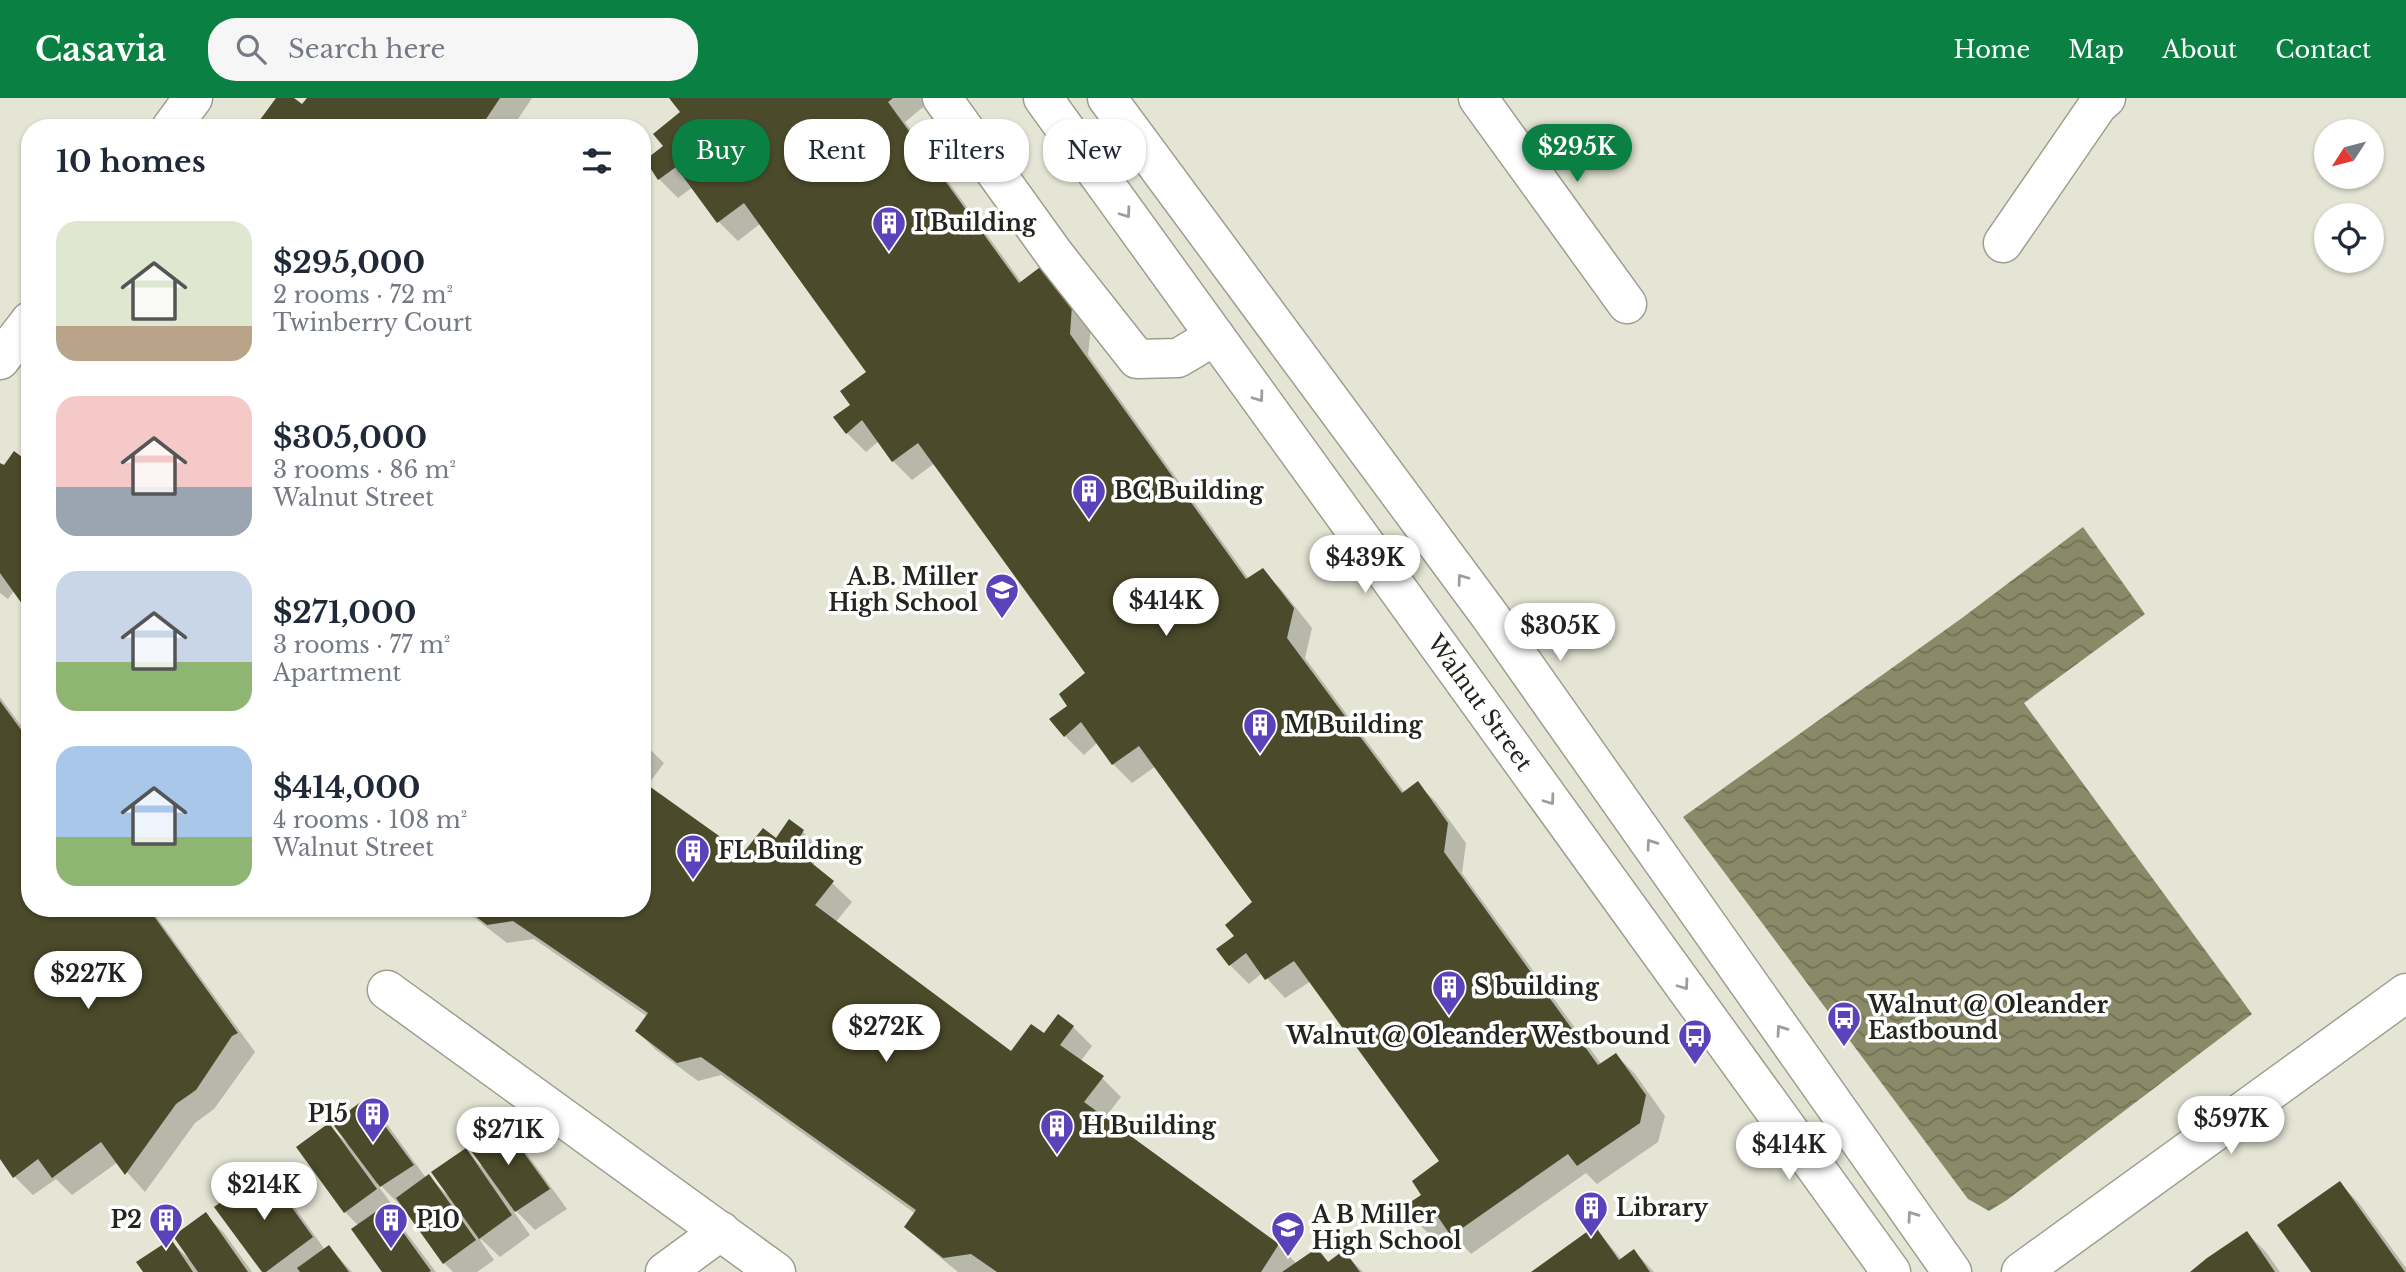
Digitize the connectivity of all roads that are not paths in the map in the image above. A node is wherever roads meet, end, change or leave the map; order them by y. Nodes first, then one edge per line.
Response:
1 (193, 98) edge
2 (942, 98) edge
3 (1043, 98) edge
4 (1107, 98) edge
5 (1478, 98) edge
6 (2106, 98) edge
7 (178, 119) edge
8 (2003, 243) dead end
9 (1628, 304) dead end
10 (21, 333) edge
11 (1215, 336) junction
12 (0, 360) edge
13 (387, 990) dead end
14 (2406, 993) edge
15 (721, 1231) junction
16 (665, 1272) edge
17 (776, 1272) edge
18 (1891, 1272) edge
19 (1952, 1272) edge
20 (2021, 1272) edge

1 - 7 street
2 - 11 street
3 -> 11 street, Walnut Street
19 -> 4 street
5 - 9 street
6 - 8 street
10 - 12 street
11 -> 18 street, Walnut Street
13 - 15 street
14 - 20 street
15 - 16 street
15 - 17 street

